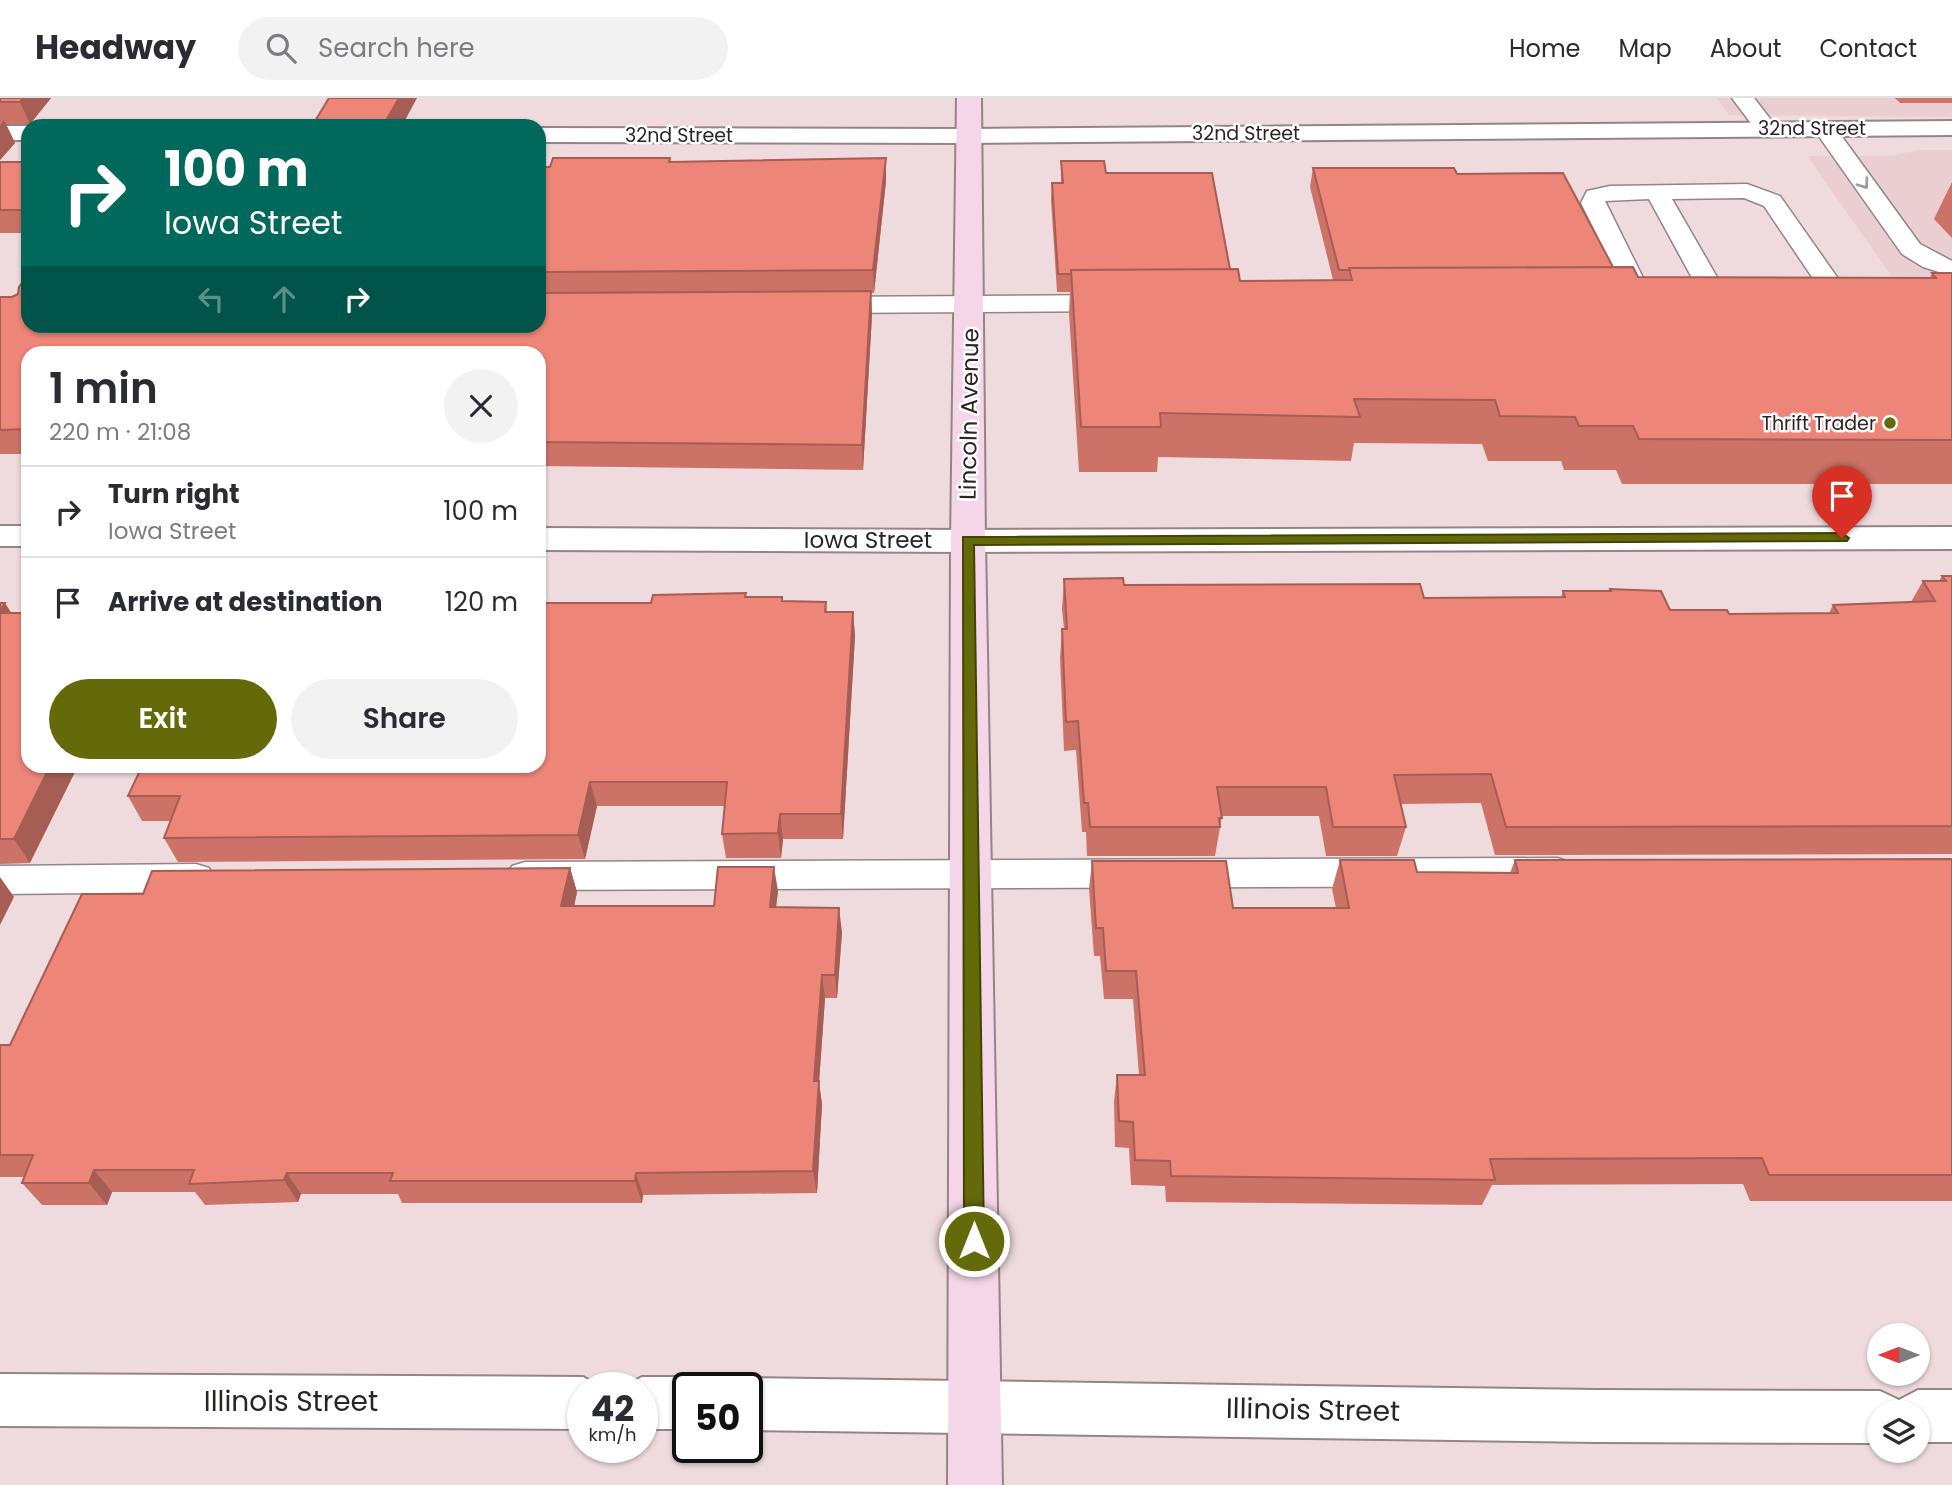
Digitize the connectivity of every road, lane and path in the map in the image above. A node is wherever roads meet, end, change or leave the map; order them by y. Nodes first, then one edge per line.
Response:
1 (969, 98) edge
2 (1742, 98) edge
3 (1824, 128) junction
4 (1952, 128) edge
5 (1767, 129) junction
6 (0, 133) edge
7 (21, 133) edge
8 (546, 135) edge
9 (969, 136) junction
10 (1656, 192) junction
11 (1952, 269) edge
12 (1612, 298) edge
13 (1640, 298) junction
14 (1716, 298) junction
15 (1743, 298) edge
16 (1811, 298) edge
17 (1138, 303) edge
18 (970, 305) junction
19 (803, 306) edge
20 (0, 536) edge
21 (21, 536) edge
22 (1952, 537) edge
23 (546, 538) edge
24 (968, 541) junction
25 (1593, 872) edge
26 (972, 873) junction
27 (486, 876) edge
28 (236, 878) edge
29 (0, 880) edge
30 (0, 1400) edge
31 (567, 1403) edge
32 (763, 1404) edge
33 (974, 1405) junction
34 (1930, 1416) edge
35 (1952, 1416) edge
36 (1867, 1417) edge
37 (975, 1485) edge

1 - 9 main road, Lincoln Avenue
2 - 5 lane
3 - 4 street, 32nd Street
3 - 5 street, 32nd Street
3 -> 11 lane
5 - 9 street, 32nd Street
6 - 7 street
8 - 9 street, 32nd Street
9 - 18 main road, Lincoln Avenue
10 - 13 lane
10 - 14 lane
10 - 16 lane
12 - 13 lane
13 - 14 lane
14 - 15 lane
17 - 18 lane
18 - 19 lane
18 - 24 main road, Lincoln Avenue
20 - 21 street
22 - 24 street, Iowa Street
23 - 24 street, Iowa Street
24 - 26 main road, Lincoln Avenue
25 - 26 lane
26 - 27 lane
26 - 33 main road, Lincoln Avenue
28 - 29 lane
30 - 31 street, Illinois Street
32 - 33 street, Illinois Street
33 - 36 street, Illinois Street
33 - 37 main road, Lincoln Avenue
34 - 35 street

